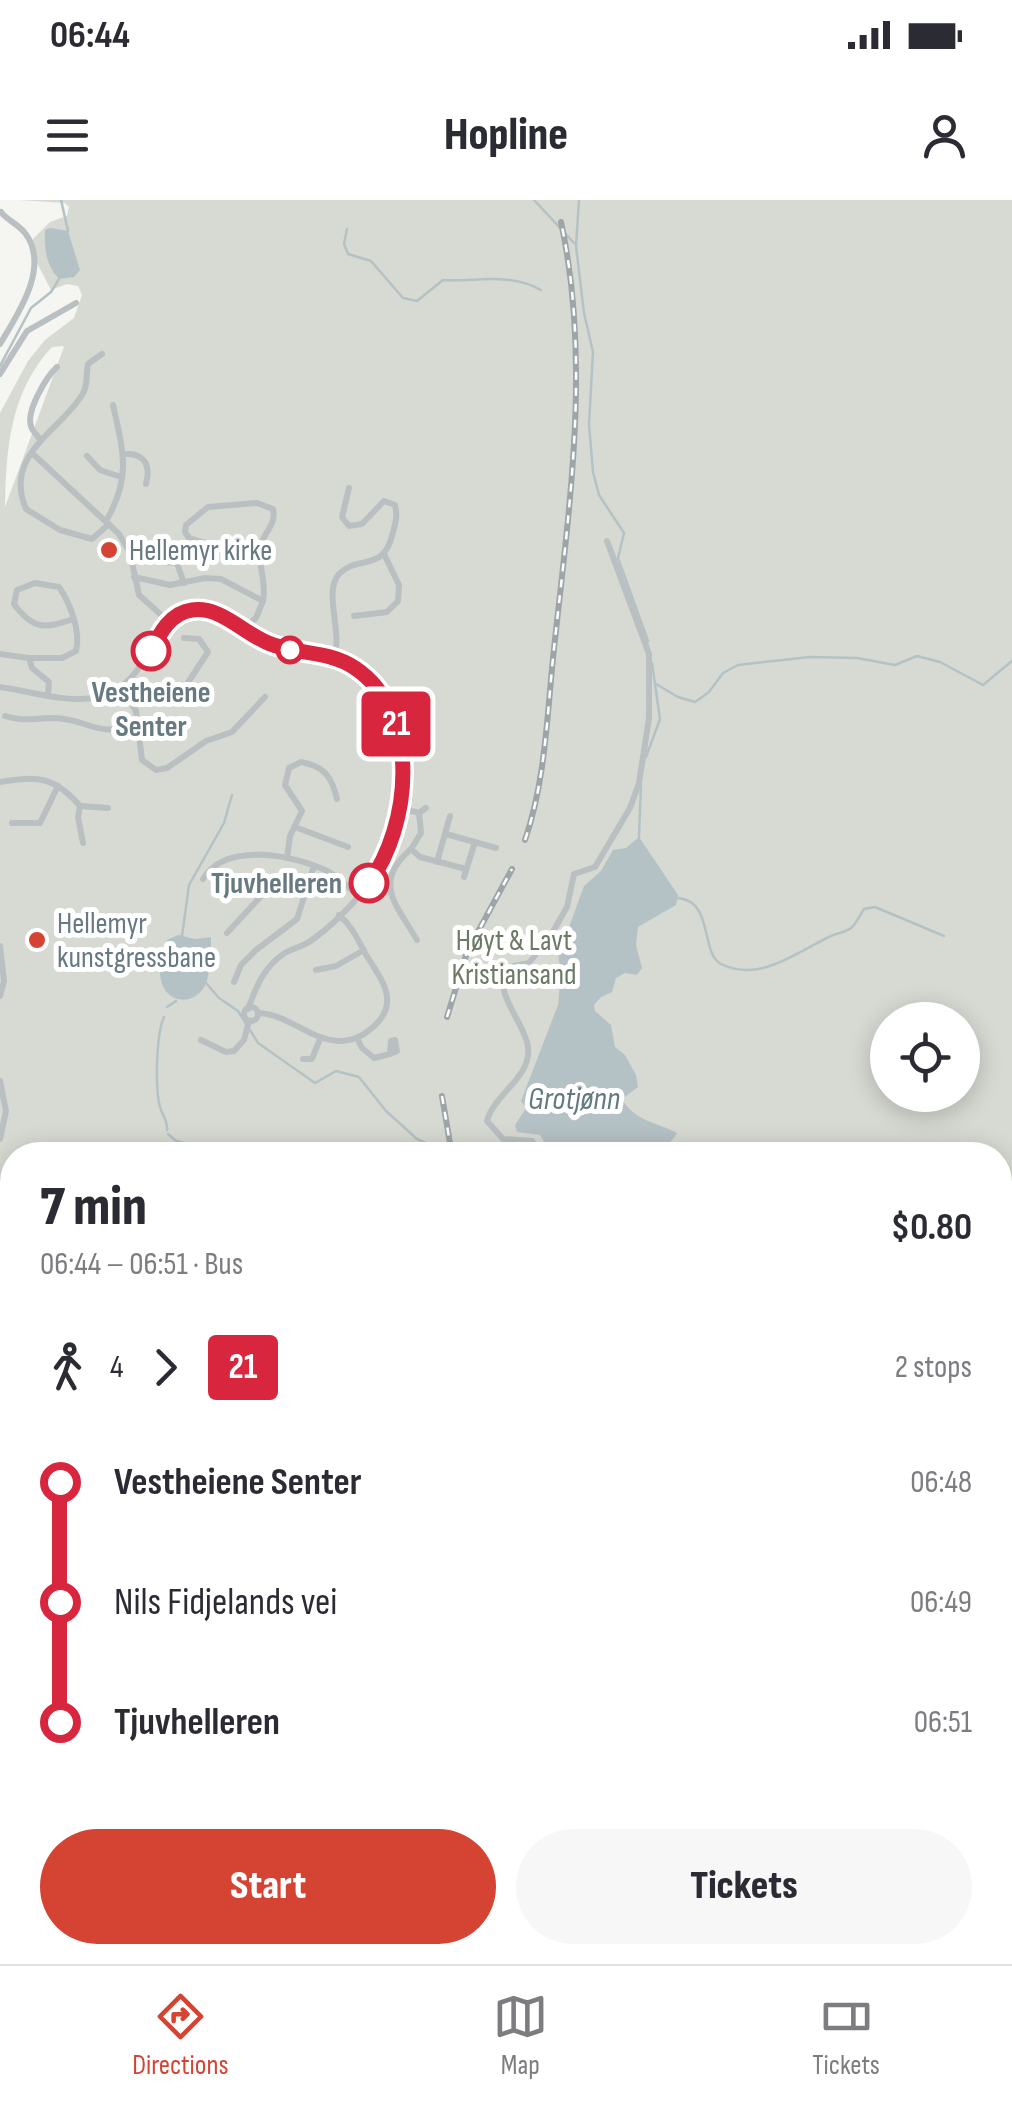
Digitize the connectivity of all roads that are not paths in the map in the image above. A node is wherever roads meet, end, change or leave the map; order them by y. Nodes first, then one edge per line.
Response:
1 (1, 212) edge
2 (76, 303) dead end
3 (0, 344) edge
4 (102, 354) dead end
5 (57, 367) dead end
6 (0, 374) edge
7 (113, 405) dead end
8 (40, 439) junction
9 (32, 453) junction
10 (125, 454) junction
11 (87, 456) dead end
12 (121, 477) junction
13 (146, 484) dead end
14 (349, 488) dead end
15 (108, 523) junction
16 (607, 541) dead end
17 (260, 554) junction
18 (384, 554) junction
19 (162, 562) dead end
20 (135, 581) junction
21 (184, 583) junction
22 (263, 601) junction
23 (354, 616) dead end
24 (73, 619) junction
25 (167, 623) junction
26 (246, 627) dead end
27 (184, 638) dead end
28 (0, 654) edge
29 (330, 657) junction
30 (29, 658) junction
31 (0, 685) edge
32 (122, 687) junction
33 (48, 694) junction
34 (264, 696) dead end
35 (131, 700) junction
36 (6, 716) dead end
37 (138, 725) junction
38 (0, 782) edge
39 (58, 786) junction
40 (337, 798) dead end
41 (80, 806) junction
42 (108, 808) dead end
43 (401, 808) junction
44 (450, 816) dead end
45 (12, 822) dead end
46 (294, 827) junction
47 (446, 834) junction
48 (474, 842) junction
49 (83, 843) dead end
50 (348, 847) dead end
51 (496, 848) dead end
52 (411, 850) junction
53 (287, 858) junction
54 (438, 862) junction
55 (314, 866) junction
56 (203, 880) dead end
57 (306, 884) junction
58 (358, 896) junction
59 (338, 915) junction
60 (227, 933) dead end
61 (416, 940) dead end
62 (0, 946) edge
63 (364, 950) junction
64 (316, 970) dead end
65 (234, 982) dead end
66 (0, 996) edge
67 (254, 1010) junction
68 (358, 1038) junction
69 (320, 1039) junction
70 (201, 1040) dead end
71 (390, 1054) dead end
72 (303, 1059) dead end
73 (0, 1081) edge
74 (0, 1139) edge
75 (533, 1142) edge

1 - 3 street
2 - 6 street
4 - 8 street
5 - 8 street
7 - 10 street
8 - 9 street
9 - 15 street
9 - 15 street
10 - 12 street
10 - 13 street
11 - 12 street
12 - 15 street
14 - 18 street
15 - 20 street
16 - 75 street
17 - 17 street
17 - 22 street
18 - 23 street
18 - 29 street
19 - 21 street
20 - 21 street
20 - 25 street
21 - 22 street
22 - 26 street
24 - 24 street
24 - 30 street
25 - 29 street
25 - 32 street
27 - 35 street
28 - 30 street
29 - 43 street
30 - 33 street
31 - 33 street
32 - 33 street
32 - 35 street
34 - 37 street
35 - 37 street
36 - 37 street
38 - 39 street
39 - 41 street
39 - 45 street
40 - 46 street
41 - 42 street
41 - 49 street
43 - 52 street
43 - 58 street
44 - 47 street
46 - 50 street
46 - 53 street
47 - 48 street
47 - 54 street
48 - 51 street
48 - 54 street
52 - 54 street
52 - 61 street
53 - 55 street
53 - 56 street
55 - 57 street
55 - 58 street
57 - 60 street
57 - 65 street
58 - 59 street
59 - 63 street
59 - 67 street
62 - 66 street
63 - 64 street
63 - 68 street
67 - 69 street
67 - 70 street
68 - 69 street
68 - 71 street
69 - 72 street
73 - 74 street

